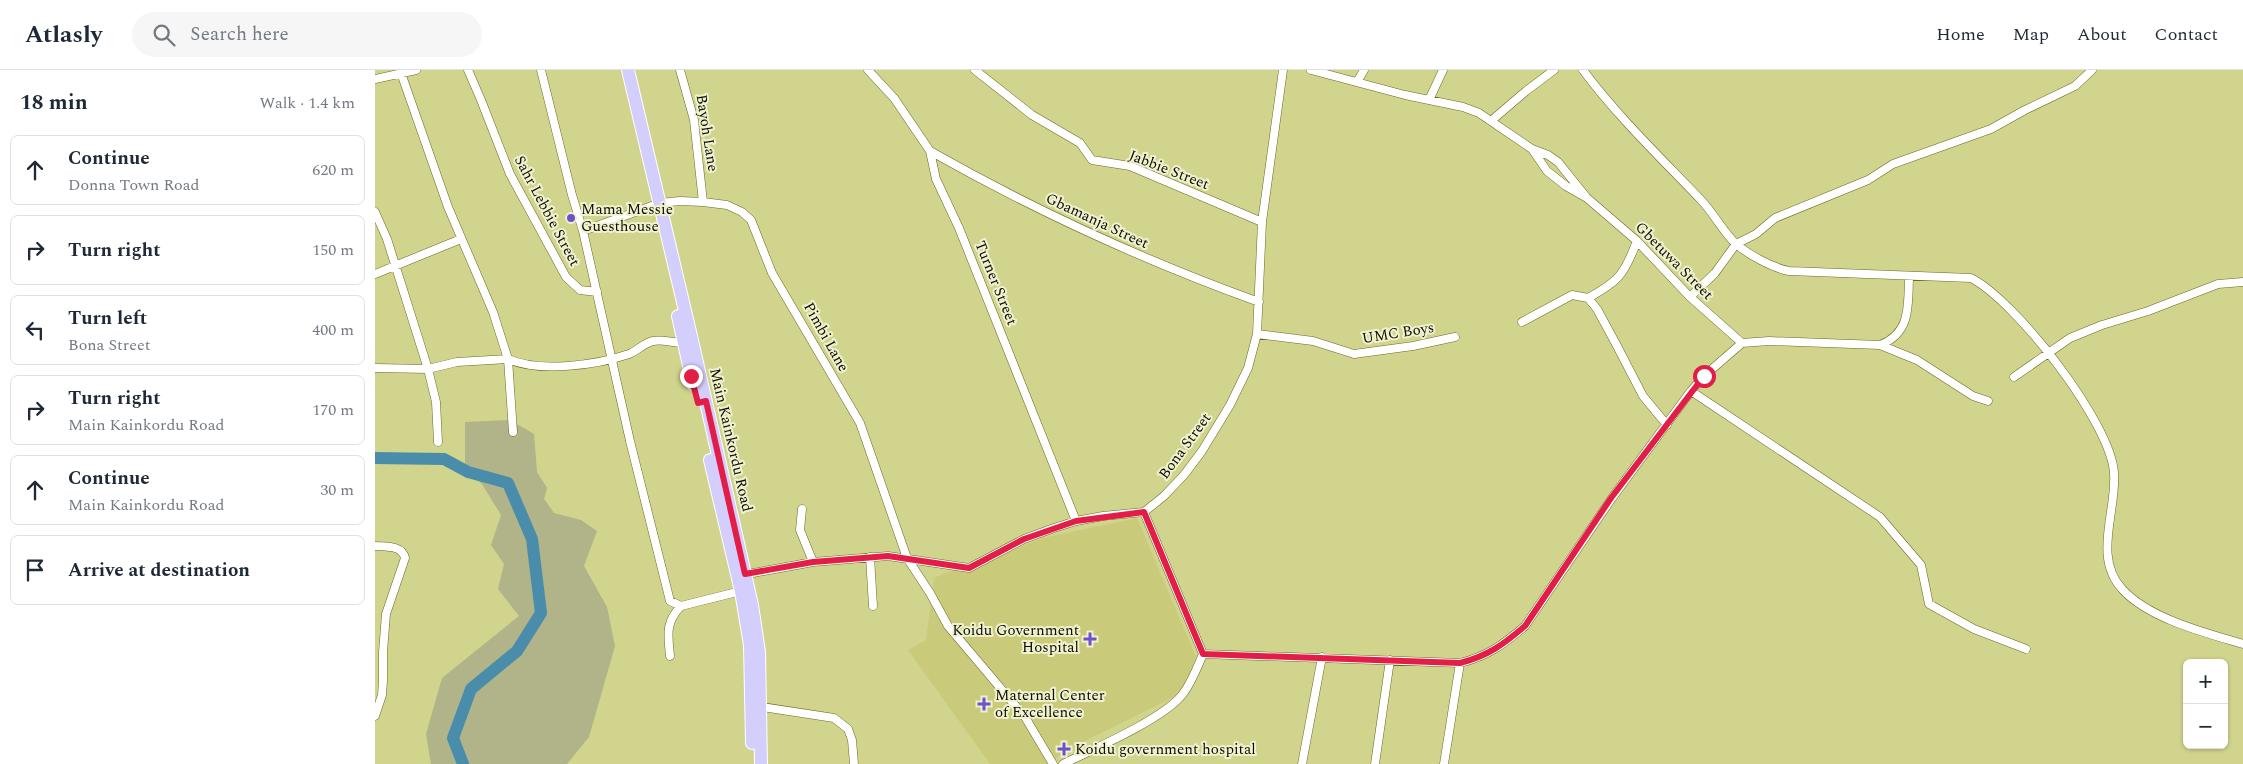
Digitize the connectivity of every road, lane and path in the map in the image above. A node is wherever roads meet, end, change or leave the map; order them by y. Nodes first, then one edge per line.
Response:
1 (416, 70) edge
2 (467, 70) edge
3 (541, 70) edge
4 (620, 70) edge
5 (628, 70) edge
6 (680, 70) edge
7 (869, 70) edge
8 (975, 70) edge
9 (1283, 70) edge
10 (1311, 70) edge
11 (1364, 70) edge
12 (1443, 70) edge
13 (1554, 70) edge
14 (1583, 70) edge
15 (2092, 70) edge
16 (401, 73) junction
17 (375, 79) edge
18 (1357, 82) junction
19 (1429, 100) junction
20 (1491, 121) junction
21 (1532, 149) junction
22 (930, 151) junction
23 (1587, 198) junction
24 (703, 202) junction
25 (656, 204) junction
26 (375, 212) edge
27 (1262, 222) junction
28 (583, 230) junction
29 (461, 239) junction
30 (1637, 241) junction
31 (1736, 244) junction
32 (396, 265) junction
33 (375, 274) edge
34 (1909, 277) junction
35 (2243, 282) edge
36 (597, 292) junction
37 (1690, 297) junction
38 (1588, 298) junction
39 (1259, 302) junction
40 (1522, 322) dead end
41 (1257, 334) junction
42 (1455, 337) dead end
43 (687, 340) junction
44 (1741, 343) junction
45 (1881, 344) junction
46 (2050, 353) junction
47 (612, 358) junction
48 (508, 359) junction
49 (375, 368) edge
50 (428, 369) junction
51 (2014, 377) dead end
52 (1691, 391) junction
53 (1988, 401) dead end
54 (702, 402) junction
55 (1667, 425) junction
56 (513, 432) dead end
57 (438, 442) dead end
58 (802, 509) dead end
59 (1144, 512) junction
60 (1076, 521) junction
61 (375, 546) edge
62 (870, 557) junction
63 (907, 558) junction
64 (813, 562) junction
65 (741, 575) junction
66 (741, 591) junction
67 (681, 606) junction
68 (873, 606) dead end
69 (2243, 644) edge
70 (2026, 649) dead end
71 (1203, 654) junction
72 (670, 656) dead end
73 (1322, 658) junction
74 (1390, 660) junction
75 (1460, 663) junction
76 (756, 706) junction
77 (375, 716) edge
78 (753, 764) edge
79 (761, 764) edge
80 (854, 764) edge
81 (1053, 764) edge
82 (1063, 764) edge
83 (1302, 764) edge
84 (1375, 764) edge
85 (1444, 764) edge

1 - 16 street
2 - 36 street, Sahr Lebbie Street
3 - 28 street
4 - 25 main road, Main Kainkordu Road
5 - 25 main road
6 - 24 street, Bayoh Lane
7 - 22 street, Turner Street
8 - 27 street, Jabbie Street
9 - 27 street, Bona Street
10 - 18 street
11 - 18 street
12 - 19 street
13 - 20 street
14 - 31 street
15 - 31 street
16 - 17 street
16 - 29 street
18 - 19 street
19 - 20 street
20 - 21 street
21 - 23 street
21 - 23 street
22 - 39 street, Gbamanja Street
22 - 60 street, Turner Street
23 - 30 street, Gbetuwa Street
24 - 25 street, Pimbi Lane
24 - 63 street, Pimbi Lane
25 - 28 street, Pimbi Lane
25 - 43 main road, Main Kainkordu Road
26 - 32 street
27 - 39 street, Bona Street
28 - 36 street
29 - 32 street
29 - 48 street
30 - 37 street, Gbetuwa Street
30 - 38 street
31 - 34 street
31 - 37 street
32 - 33 street
32 - 50 street
34 - 45 street
34 - 46 street
35 - 46 street
36 - 47 street
37 - 44 street, Gbetuwa Street
38 - 40 street
38 - 55 street
39 - 41 street, Bona Street
41 - 42 street, UMC Boys
41 - 59 street, Bona Street
43 - 47 street
43 - 54 main road, Main Kainkordu Road
44 - 45 street
44 - 52 street
45 - 53 street
46 - 51 street
46 - 69 street
47 - 48 street
47 - 67 street
48 - 50 street
48 - 56 street
49 - 50 street
50 - 57 street
52 - 55 street
52 - 70 street
54 - 65 main road, Main Kainkordu Road
54 - 65 main road, Main Kainkordu Road
55 - 75 street
58 - 64 street
59 - 60 street
59 - 71 street
60 - 63 street
61 - 77 street
62 - 63 street
62 - 64 street
62 - 68 street
63 - 81 street, Pimbi Lane
64 - 65 street
65 - 66 main road, Main Kainkordu Road
65 - 76 main road
66 - 67 street
66 - 76 main road, Main Kainkordu Road
67 - 72 street
71 - 73 street
71 - 82 street
73 - 74 street
73 - 83 street
74 - 75 street
74 - 84 street
75 - 85 street
76 - 78 main road, Main Kainkordu Road
76 - 79 main road
76 - 80 street

